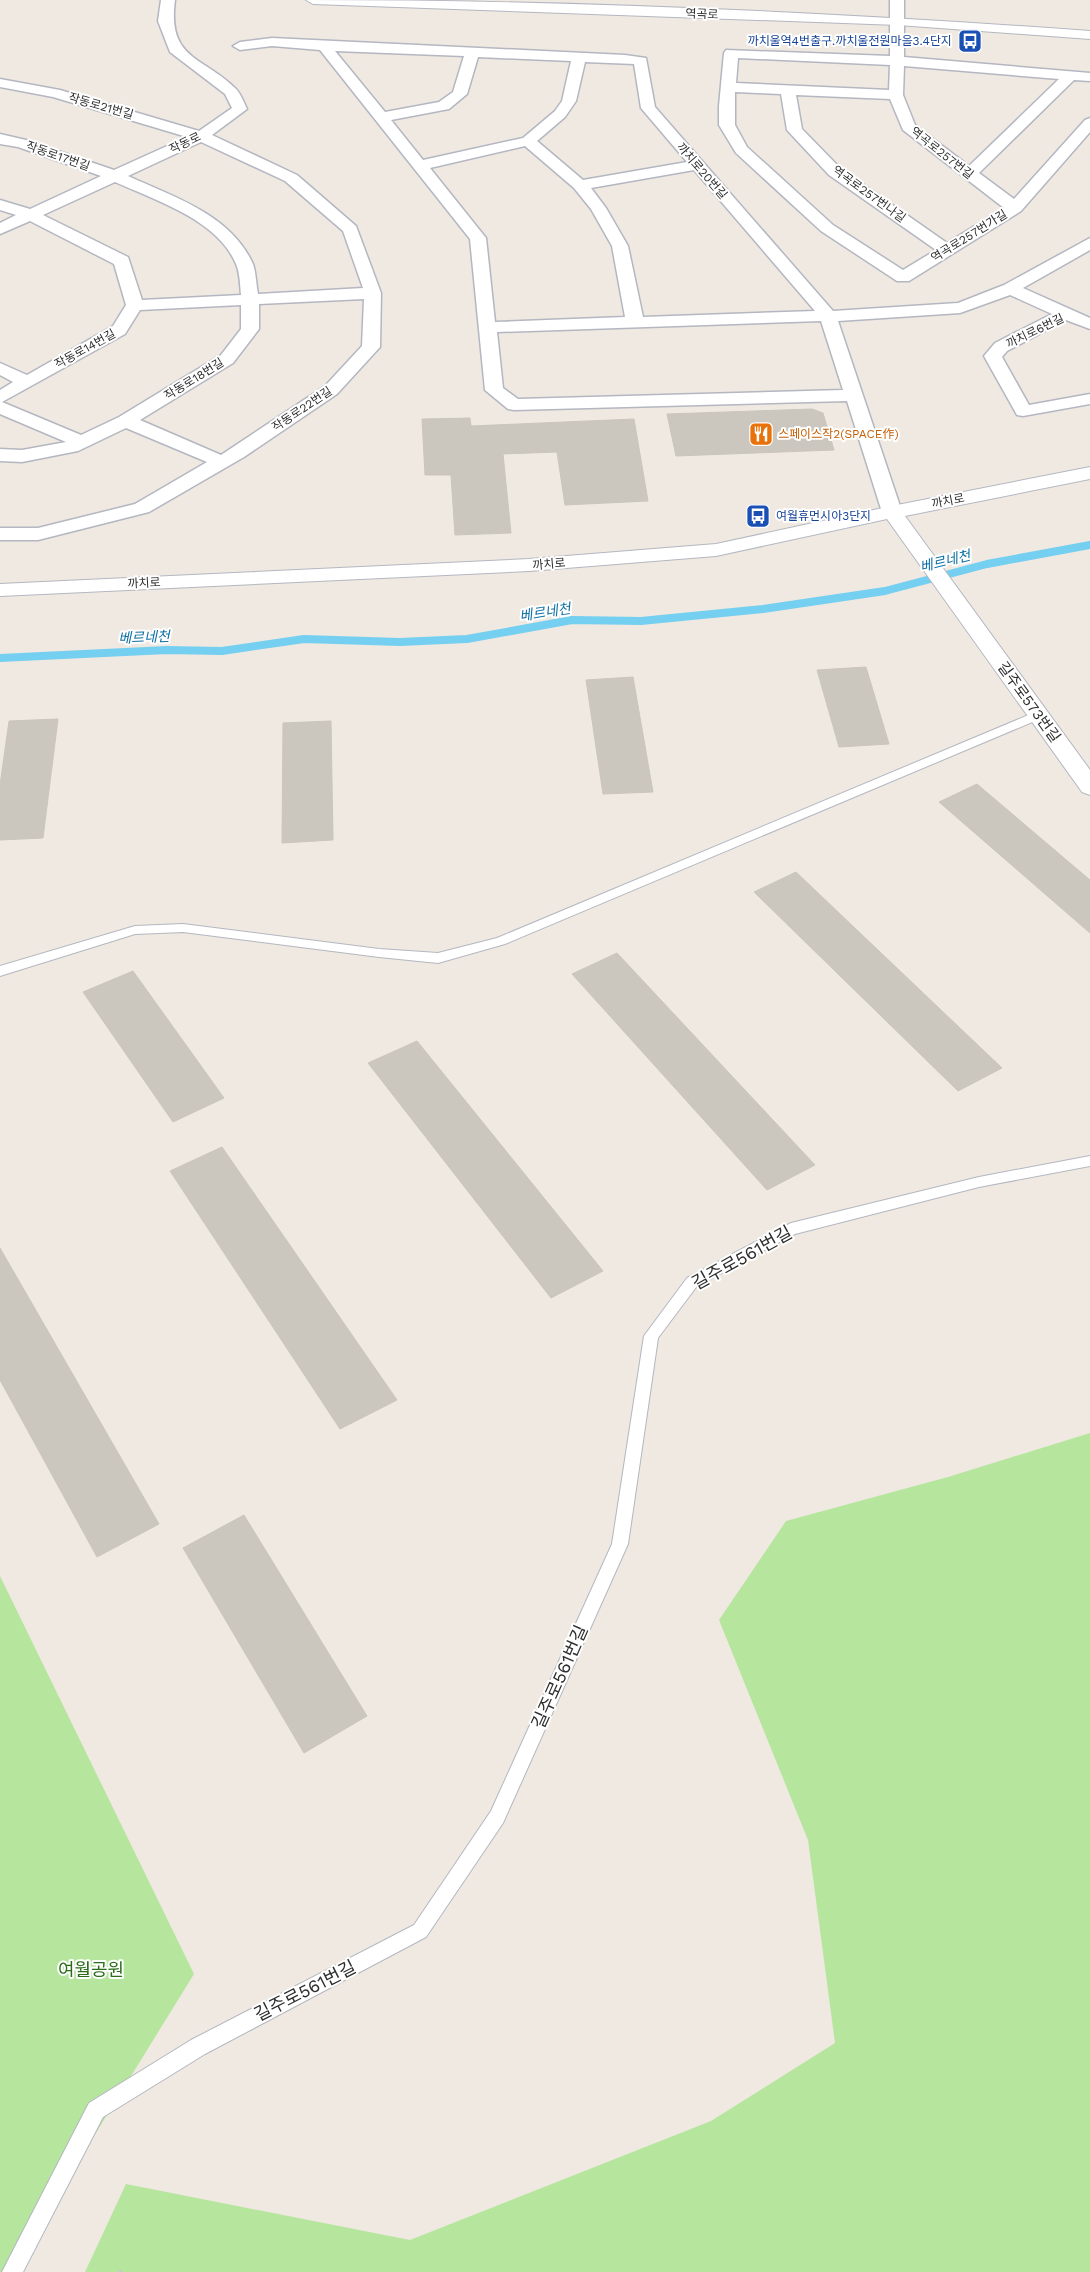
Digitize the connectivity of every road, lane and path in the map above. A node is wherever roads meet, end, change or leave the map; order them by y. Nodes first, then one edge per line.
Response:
1 (168, 0) edge
2 (313, 0) edge
3 (897, 0) edge
4 (898, 20) junction
5 (1090, 35) edge
6 (240, 46) dead end
7 (324, 46) junction
8 (472, 52) junction
9 (579, 57) junction
10 (896, 61) junction
11 (1070, 76) junction
12 (1090, 77) edge
13 (0, 83) edge
14 (728, 87) junction
15 (788, 90) junction
16 (896, 95) junction
17 (382, 117) junction
18 (1090, 123) edge
19 (201, 136) junction
20 (0, 139) edge
21 (528, 141) junction
22 (420, 165) junction
23 (698, 165) junction
24 (969, 174) junction
25 (115, 176) junction
26 (580, 185) junction
27 (0, 205) edge
28 (1015, 208) junction
29 (30, 215) junction
30 (0, 230) edge
31 (1088, 246) edge
32 (947, 250) junction
33 (1010, 289) junction
34 (373, 293) junction
35 (250, 299) junction
36 (135, 305) junction
37 (1065, 314) junction
38 (828, 316) junction
39 (635, 322) junction
40 (1090, 324) edge
41 (487, 327) junction
42 (0, 368) edge
43 (27, 382) junction
44 (854, 395) junction
45 (0, 397) edge
46 (1090, 399) edge
47 (0, 407) edge
48 (126, 421) junction
49 (81, 442) junction
50 (0, 455) edge
51 (222, 462) junction
52 (1090, 473) edge
53 (892, 512) junction
54 (0, 534) edge
55 (0, 590) edge
56 (1038, 715) junction
57 (1090, 787) edge
58 (0, 971) edge
59 (1090, 1161) edge
60 (12, 2272) edge

1 - 19 street, 작동로
2 - 4 street, 역곡로
3 - 4 street, 역곡로257번길
4 - 5 street, 역곡로
4 - 10 street, 역곡로257번길
6 - 7 street, 까치로20번길
7 - 8 street, 까치로20번길
7 - 17 street
8 - 9 street, 까치로20번길
8 - 17 street
9 - 21 street
9 - 23 street, 까치로20번길
10 - 11 street
10 - 14 street
10 - 16 street, 역곡로257번길
11 - 12 street
11 - 24 street
13 - 19 street, 작동로21번길
14 - 15 street
14 - 32 street, 역곡로257번가길
15 - 16 street
15 - 32 street, 역곡로257번나길
16 - 24 street, 역곡로257번길
17 - 22 street
18 - 28 street, 역곡로257번가길
19 - 25 street, 작동로
19 - 34 street, 작동로22번길
20 - 25 street, 작동로17번길
21 - 22 street
21 - 26 street
22 - 41 street
23 - 26 street
23 - 38 street, 까치로20번길
24 - 28 street, 역곡로257번길
25 - 29 street, 작동로
25 - 35 street, 작동로18번길
26 - 39 street
27 - 29 street
28 - 32 street, 역곡로257번가길
29 - 30 street, 작동로
29 - 36 street
31 - 33 street
33 - 37 street
33 - 38 street
34 - 35 street
34 - 51 street, 작동로22번길
35 - 36 street
35 - 48 street, 작동로18번길
36 - 43 street, 작동로14번길
37 - 40 street, 까치로6번길
37 - 46 street, 까치로6번길
38 - 39 street
38 - 44 street, 까치로20번길
39 - 41 street
41 - 44 street
42 - 43 street
43 - 45 street, 작동로14번길
44 - 53 street, 까치로20번길
47 - 49 street
48 - 49 street, 작동로18번길
48 - 51 street
49 - 50 street, 작동로18번길
51 - 54 street, 작동로22번길
52 - 53 street, 까치로
53 - 55 street, 까치로
53 - 56 street, 길주로573번길
56 - 57 street, 길주로573번길
56 - 58 lane
59 - 60 lane, 길주로561번길

